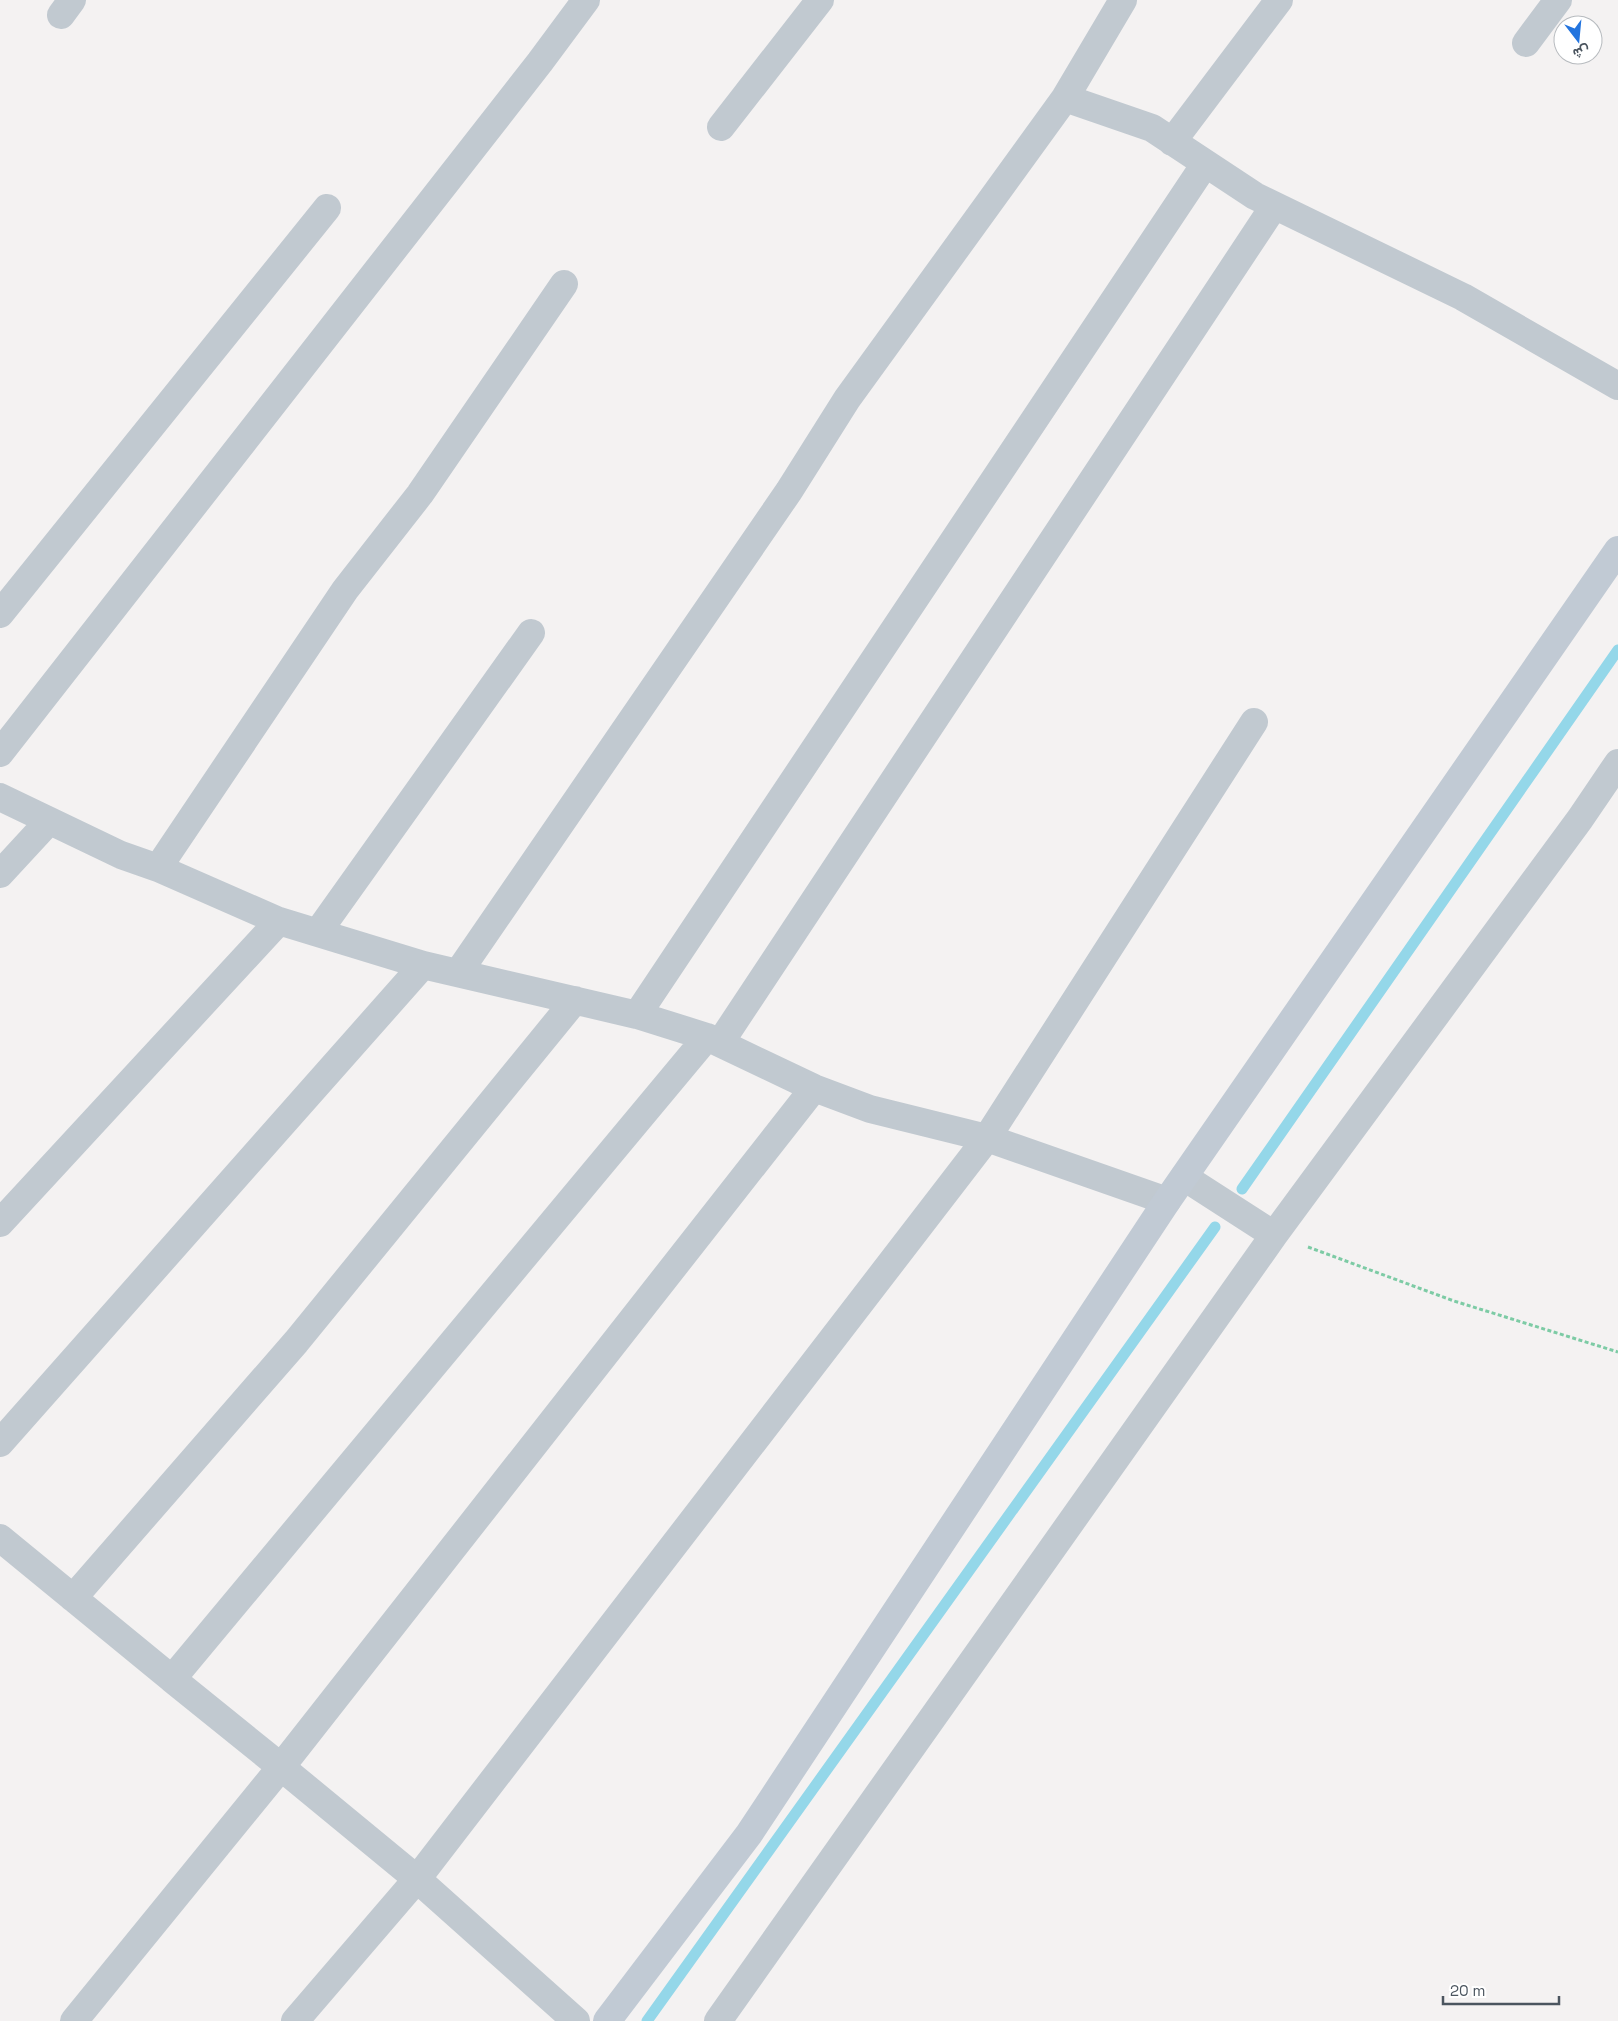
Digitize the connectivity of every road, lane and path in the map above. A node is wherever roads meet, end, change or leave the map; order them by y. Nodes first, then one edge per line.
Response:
1 (586, 0) edge
2 (820, 0) edge
3 (1123, 0) edge
4 (1279, 0) edge
5 (1558, 0) edge
6 (1526, 43) dead end
7 (1065, 98) junction
8 (721, 127) dead end
9 (1172, 142) junction
10 (1205, 164) junction
11 (1274, 206) junction
12 (327, 208) dead end
13 (564, 284) dead end
14 (1618, 386) edge
15 (1618, 550) edge
16 (0, 614) edge
17 (531, 633) dead end
18 (1254, 722) dead end
19 (0, 753) edge
20 (1618, 763) edge
21 (0, 797) edge
22 (49, 821) junction
23 (158, 868) junction
24 (0, 874) edge
25 (279, 921) junction
26 (318, 932) junction
27 (423, 965) junction
28 (458, 973) junction
29 (575, 1000) junction
30 (637, 1015) junction
31 (714, 1040) junction
32 (814, 1088) junction
33 (988, 1138) junction
34 (1184, 1177) junction
35 (1167, 1202) junction
36 (0, 1223) edge
37 (1274, 1235) junction
38 (1618, 1352) edge
39 (0, 1443) edge
40 (0, 1538) edge
41 (73, 1598) junction
42 (172, 1679) junction
43 (281, 1767) junction
44 (418, 1879) junction
45 (74, 2021) edge
46 (295, 2021) edge
47 (576, 2021) edge
48 (607, 2021) edge
49 (718, 2021) edge

1 - 19 street
2 - 8 street
3 - 7 street
4 - 9 street
5 - 6 street
7 - 9 street
7 - 28 street
9 - 10 street
10 - 11 street
10 - 30 street
11 - 14 street
11 - 31 street
12 - 16 street
13 - 23 street
15 - 34 street
17 - 26 street
18 - 33 street
20 - 37 street
21 - 22 street
22 - 23 street
22 - 24 street
23 - 25 street
25 - 26 street
25 - 36 street
26 - 27 street
27 - 28 street
27 - 39 street
28 - 29 street
29 - 30 street
29 - 41 street
30 - 31 street
31 - 32 street
31 - 42 street
32 - 33 street
32 - 43 street
33 - 35 street
33 - 44 street
34 - 35 street
34 - 37 street
35 - 48 street
37 - 38 path
37 - 49 street
40 - 41 street
41 - 42 street
42 - 43 street
43 - 44 street
43 - 45 street
44 - 46 street
44 - 47 street

